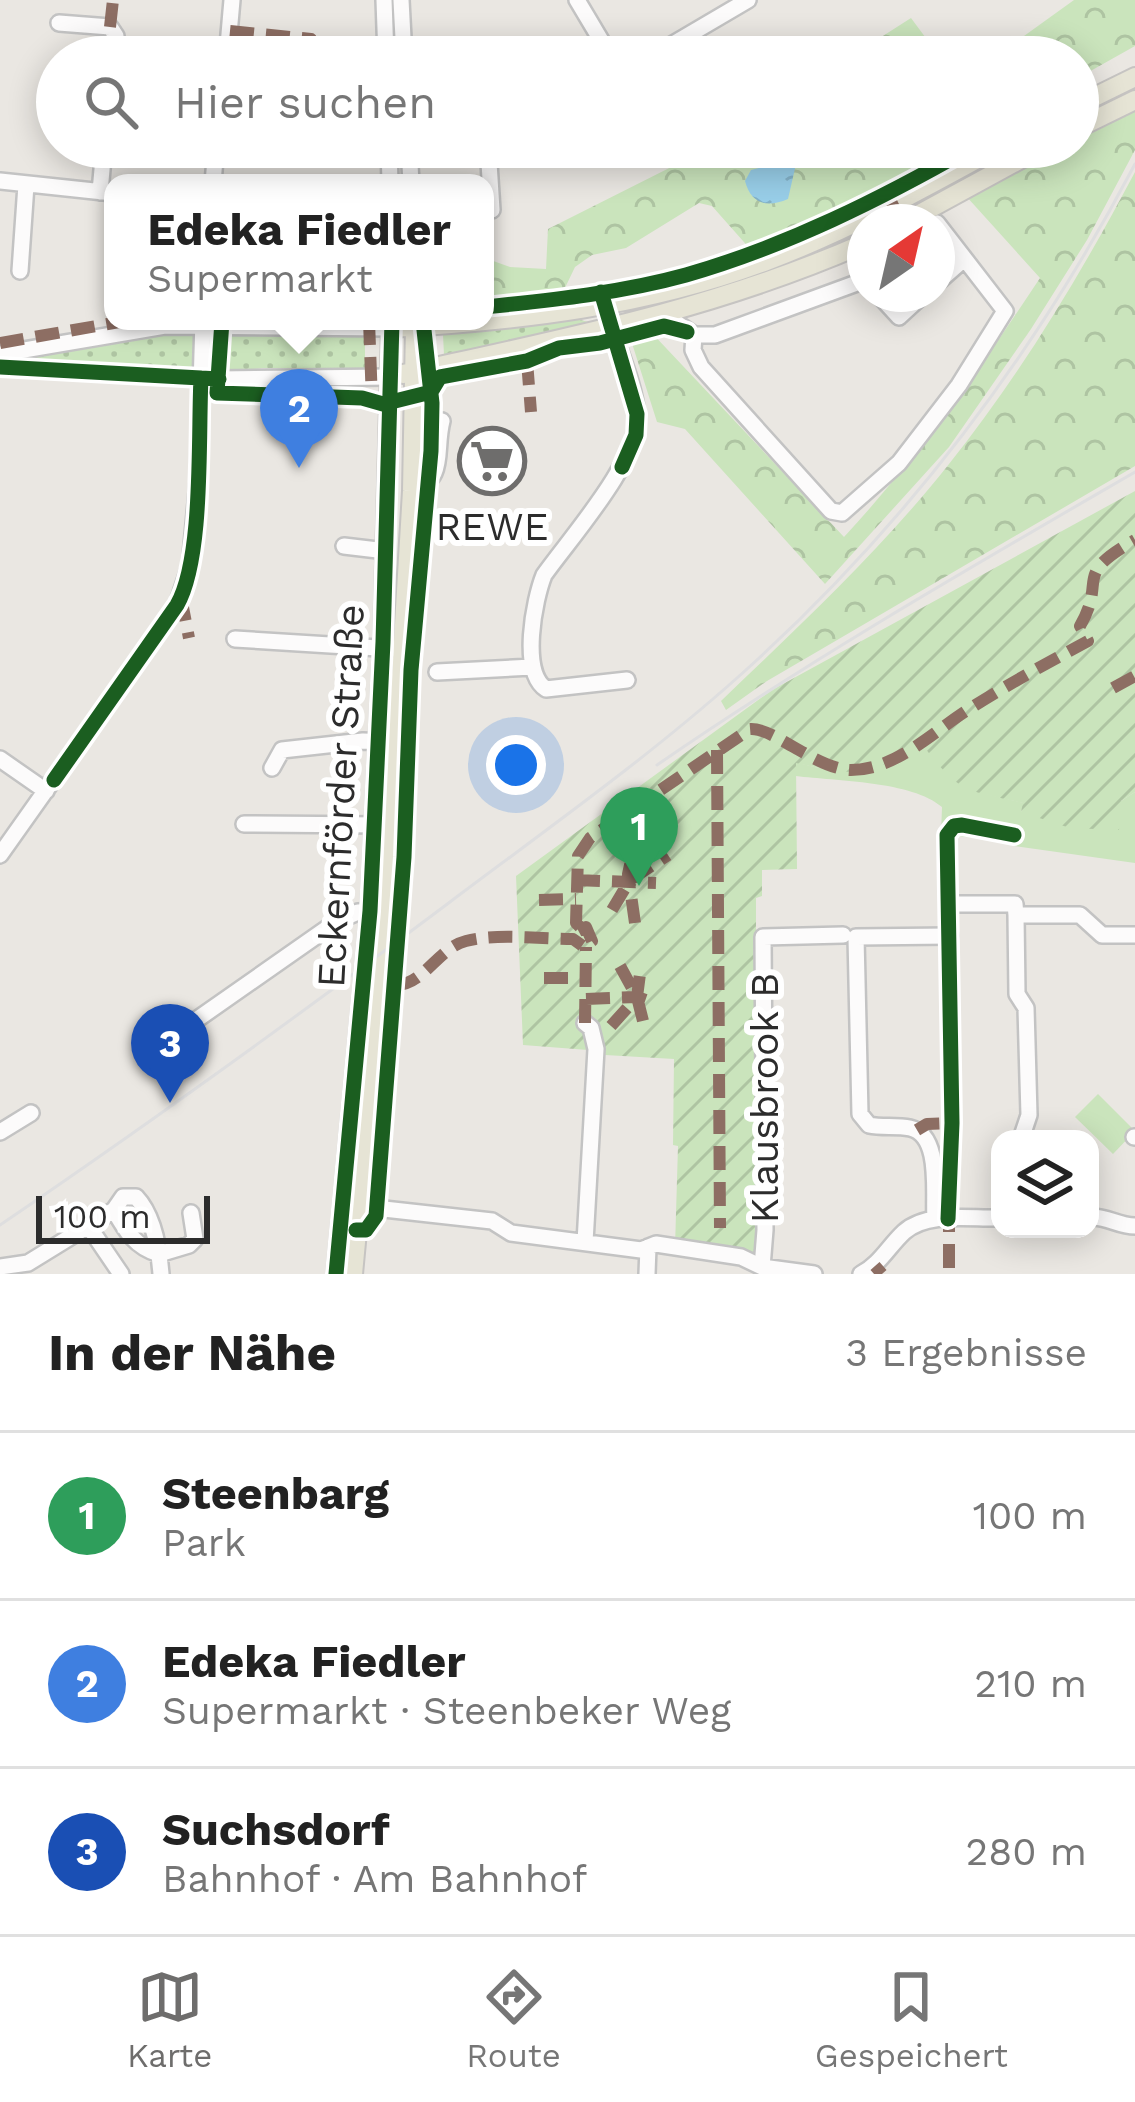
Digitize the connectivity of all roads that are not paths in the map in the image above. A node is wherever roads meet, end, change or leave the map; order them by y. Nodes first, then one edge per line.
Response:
1 (232, 0) edge
2 (384, 0) edge
3 (401, 0) edge
4 (577, 0) edge
5 (748, 0) edge
6 (59, 23) dead end
7 (116, 36) edge
8 (228, 36) edge
9 (385, 36) edge
10 (403, 36) edge
11 (598, 36) edge
12 (687, 36) edge
13 (1135, 76) edge
14 (1099, 94) edge
15 (1135, 100) edge
16 (1099, 118) edge
17 (960, 168) edge
18 (1011, 168) edge
19 (0, 182) edge
20 (26, 185) junction
21 (919, 190) junction
22 (104, 192) edge
23 (926, 204) edge
24 (955, 204) edge
25 (955, 248) edge
26 (847, 250) edge
27 (963, 260) junction
28 (955, 267) edge
29 (20, 271) dead end
30 (847, 284) edge
31 (604, 305) junction
32 (665, 315) junction
33 (494, 321) edge
34 (611, 328) junction
35 (132, 330) edge
36 (204, 330) edge
37 (392, 330) edge
38 (415, 330) edge
39 (694, 335) junction
40 (0, 354) edge
41 (0, 367) edge
42 (415, 371) junction
43 (390, 377) junction
44 (201, 378) junction
45 (442, 421) dead end
46 (412, 491) junction
47 (344, 546) dead end
48 (386, 551) junction
49 (235, 639) dead end
50 (392, 648) junction
51 (532, 668) junction
52 (437, 672) dead end
53 (627, 680) dead end
54 (387, 742) junction
55 (0, 759) edge
56 (272, 768) dead end
57 (50, 785) junction
58 (244, 824) dead end
59 (382, 825) junction
60 (0, 855) edge
61 (955, 904) dead end
62 (378, 911) junction
63 (1016, 915) junction
64 (1135, 934) edge
65 (843, 935) dead end
66 (950, 937) dead end
67 (585, 1023) dead end
68 (169, 1039) dead end
69 (31, 1113) dead end
70 (1024, 1130) edge
71 (0, 1132) edge
72 (349, 1205) junction
73 (113, 1210) junction
74 (191, 1214) dead end
75 (1099, 1216) edge
76 (991, 1218) edge
77 (935, 1220) junction
78 (87, 1224) junction
79 (1135, 1226) edge
80 (586, 1242) junction
81 (649, 1247) junction
82 (159, 1254) junction
83 (762, 1267) junction
84 (0, 1268) edge
85 (121, 1274) edge
86 (161, 1274) edge
87 (336, 1274) edge
88 (353, 1274) edge
89 (647, 1274) edge
90 (814, 1274) edge
91 (861, 1274) edge

1 - 8 street
2 - 9 street
3 - 10 street
4 - 11 street
5 - 12 street
6 - 7 street
13 - 14 main road
15 - 16 main road
17 - 21 main road
18 - 24 main road
19 - 20 street
20 - 22 street
20 - 29 street
21 - 23 main road
21 - 31 main road
25 - 27 street
26 - 32 main road
27 - 28 street
27 - 39 street
30 - 39 street
31 - 33 main road
31 - 34 street
32 - 34 main road
32 - 39 street
34 - 42 main road
34 - 51 street
35 - 40 street
36 - 44 street
37 - 43 main road, Eckernförder Straße
38 - 42 main road, Eckernförder Straße
41 - 44 street
42 - 43 main road
42 - 46 main road, Eckernförder Straße
43 - 44 street
43 - 48 main road, Eckernförder Straße
44 - 57 street
45 - 46 street
46 - 50 main road, Eckernförder Straße
47 - 48 street
48 - 50 main road, Eckernförder Straße
49 - 50 street
50 - 54 main road, Eckernförder Straße
51 - 52 street
51 - 53 street
54 - 56 street
54 - 59 main road, Eckernförder Straße
55 - 57 street
57 - 60 street
58 - 59 street
59 - 62 main road, Eckernförder Straße
61 - 63 street
62 - 68 street
62 - 72 main road, Eckernförder Straße
63 - 64 street
63 - 70 street
65 - 83 street, Klausbrook B
66 - 77 street
67 - 80 street
69 - 71 street
72 - 80 street
72 - 87 main road, Eckernförder Straße
72 - 88 main road, Eckernförder Straße
73 - 78 street
73 - 82 street
73 - 82 street
74 - 82 street
75 - 79 street
76 - 77 street
77 - 91 street
78 - 84 street
78 - 85 street
80 - 81 street
81 - 83 street
81 - 89 street
82 - 86 street
83 - 90 street

